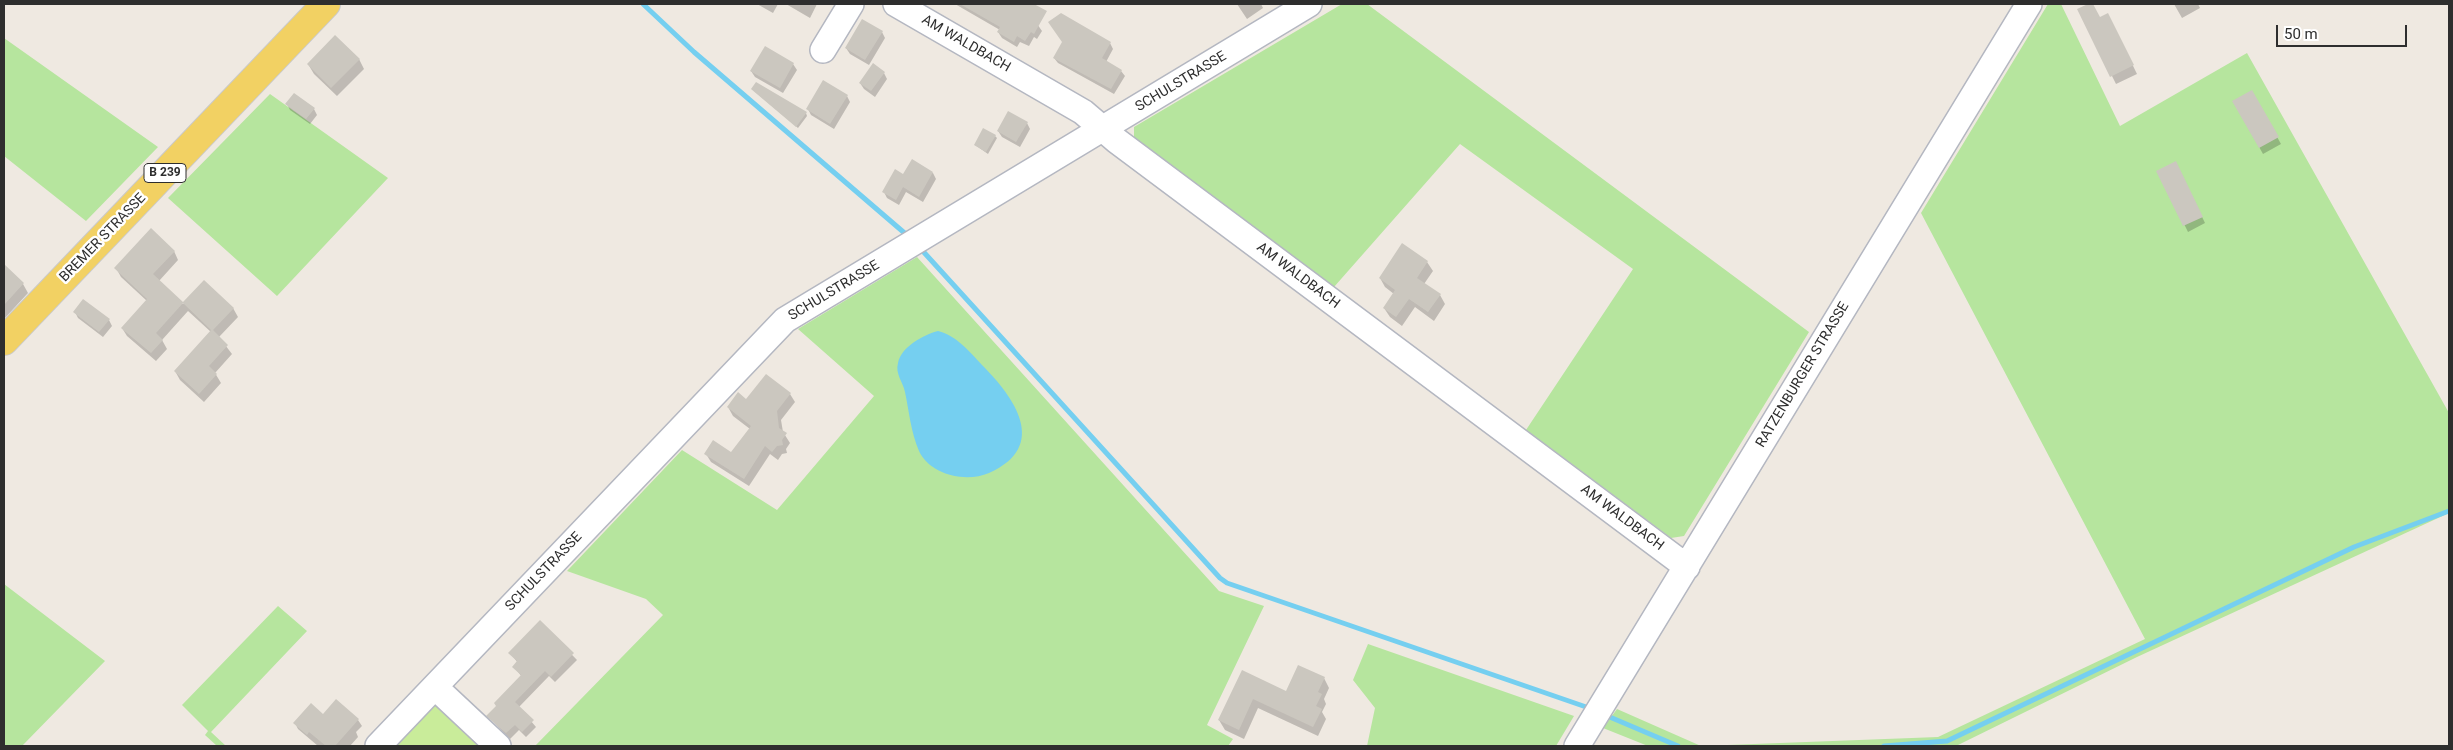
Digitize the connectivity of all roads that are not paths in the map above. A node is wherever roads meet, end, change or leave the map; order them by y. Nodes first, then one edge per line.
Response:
1 (326, 4) edge
2 (851, 4) edge
3 (896, 4) edge
4 (2029, 4) edge
5 (1301, 6) edge
6 (823, 50) dead end
7 (1104, 129) junction
8 (4, 341) edge
9 (1687, 566) junction
10 (435, 687) junction
11 (1583, 736) edge
12 (378, 746) edge
13 (498, 746) edge

1 - 8 main road, BREMER STRASSE / B 239
2 - 6 street
3 - 7 street, AM WALDBACH
4 - 9 street, RATZENBURGER STRASSE
5 - 7 street, SCHULSTRASSE
7 - 9 street, AM WALDBACH
7 - 10 street, SCHULSTRASSE
9 - 11 street, RATZENBURGER STRASSE
10 - 12 street, SCHULSTRASSE
10 - 13 street

